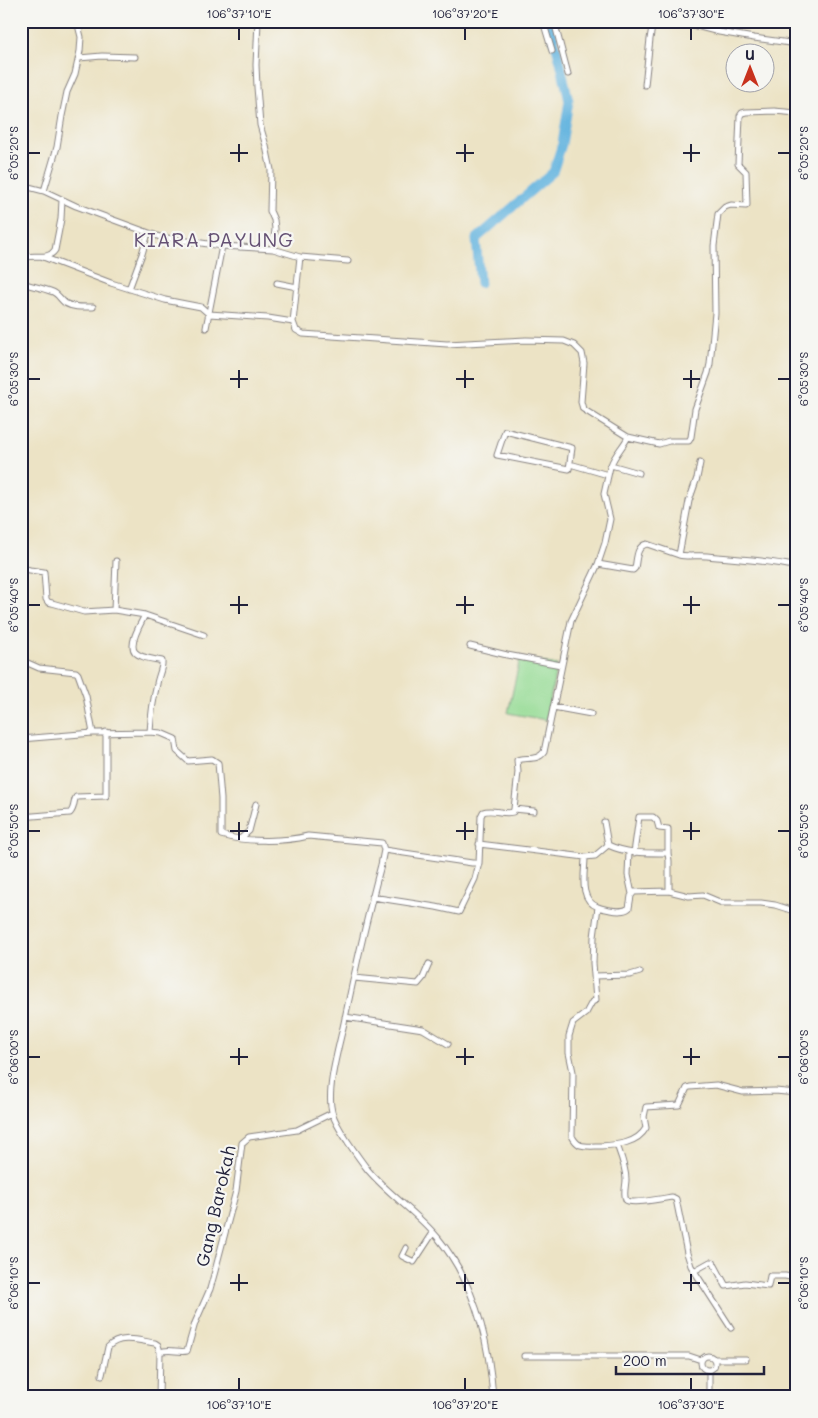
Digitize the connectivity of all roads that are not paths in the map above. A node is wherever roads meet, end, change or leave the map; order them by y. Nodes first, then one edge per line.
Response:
1 (78, 21) edge
2 (258, 21) edge
3 (543, 21) edge
4 (554, 21) edge
5 (653, 21) edge
6 (677, 21) edge
7 (797, 44) edge
8 (552, 51) dead end
9 (79, 58) junction
10 (135, 58) dead end
11 (568, 74) dead end
12 (645, 85) dead end
13 (797, 113) edge
14 (21, 185) edge
15 (44, 191) junction
16 (62, 200) junction
17 (148, 233) junction
18 (222, 246) junction
19 (273, 249) junction
20 (43, 257) junction
21 (300, 257) junction
22 (21, 259) edge
23 (348, 261) dead end
24 (277, 282) dead end
25 (21, 283) edge
26 (297, 286) junction
27 (129, 289) junction
28 (93, 307) dead end
29 (209, 314) junction
30 (293, 322) junction
31 (206, 328) dead end
32 (628, 437) junction
33 (700, 463) dead end
34 (570, 464) junction
35 (611, 465) junction
36 (639, 473) dead end
37 (608, 475) junction
38 (679, 554) junction
39 (116, 562) dead end
40 (598, 564) junction
41 (797, 567) edge
42 (21, 568) edge
43 (114, 610) junction
44 (145, 615) junction
45 (204, 635) dead end
46 (470, 646) dead end
47 (21, 660) edge
48 (561, 665) junction
49 (553, 707) junction
50 (590, 714) dead end
51 (106, 732) junction
52 (150, 732) junction
53 (93, 733) junction
54 (21, 739) edge
55 (256, 804) dead end
56 (514, 809) junction
57 (534, 811) dead end
58 (21, 817) edge
59 (604, 822) dead end
60 (240, 839) junction
61 (479, 844) junction
62 (608, 845) junction
63 (384, 850) junction
64 (632, 852) junction
65 (668, 853) junction
66 (585, 857) junction
67 (479, 863) junction
68 (669, 891) junction
69 (632, 894) junction
70 (372, 897) junction
71 (598, 907) junction
72 (459, 912) junction
73 (797, 912) edge
74 (455, 920) dead end
75 (429, 964) dead end
76 (640, 972) dead end
77 (594, 976) junction
78 (354, 978) junction
79 (345, 1016) junction
80 (448, 1044) dead end
81 (797, 1093) edge
82 (332, 1113) junction
83 (617, 1145) junction
84 (433, 1233) junction
85 (406, 1248) dead end
86 (694, 1271) junction
87 (797, 1278) edge
88 (731, 1328) dead end
89 (160, 1352) junction
90 (524, 1356) dead end
91 (715, 1359) junction
92 (746, 1359) dead end
93 (701, 1360) junction
94 (709, 1371) junction
95 (102, 1375) dead end
96 (159, 1397) edge
97 (493, 1397) edge
98 (709, 1397) edge

1 - 9 street
2 - 19 street
3 - 8 street
4 - 11 street
5 - 12 street
6 - 7 street
9 - 10 street
9 - 15 street
13 - 32 street
14 - 15 street
15 - 16 street
16 - 17 street
16 - 20 street
17 - 18 street
17 - 27 street
18 - 19 street
18 - 29 street
19 - 21 street
20 - 22 street
20 - 27 street
21 - 23 street
21 - 26 street
24 - 26 street
25 - 28 street
26 - 30 street
27 - 29 street
29 - 30 street
29 - 31 street
30 - 32 street
32 - 35 street
33 - 38 street
34 - 34 street
34 - 37 street
35 - 36 street
35 - 37 street
37 - 40 street
38 - 40 street
38 - 41 street
39 - 43 street
40 - 48 street
42 - 43 street
43 - 44 street
44 - 45 street
44 - 52 street
46 - 48 street
47 - 53 street
48 - 49 street
49 - 50 street
49 - 56 street
51 - 52 street
51 - 53 street
51 - 58 street
52 - 60 street
53 - 54 street
55 - 60 street
56 - 57 street
56 - 61 street
59 - 62 street
60 - 63 street
61 - 66 street
61 - 67 street
62 - 64 street
62 - 66 street
63 - 67 street
63 - 70 street
64 - 65 street
64 - 65 street
64 - 69 street
65 - 68 street
66 - 71 street
67 - 72 street
68 - 69 street
68 - 73 street
69 - 71 street
70 - 72 street
70 - 78 street
71 - 77 street
72 - 74 street
75 - 78 street
76 - 77 street
77 - 83 street
78 - 79 street
79 - 80 street
79 - 82 street
81 - 83 street
82 - 84 street
82 - 89 street, Gang Barokah
83 - 86 street
84 - 85 street
84 - 97 street
86 - 87 street
86 - 88 street
89 - 95 street
89 - 96 street
90 - 93 street
91 - 92 street
91 - 93 street
91 - 94 street
93 - 94 street
94 - 98 street

